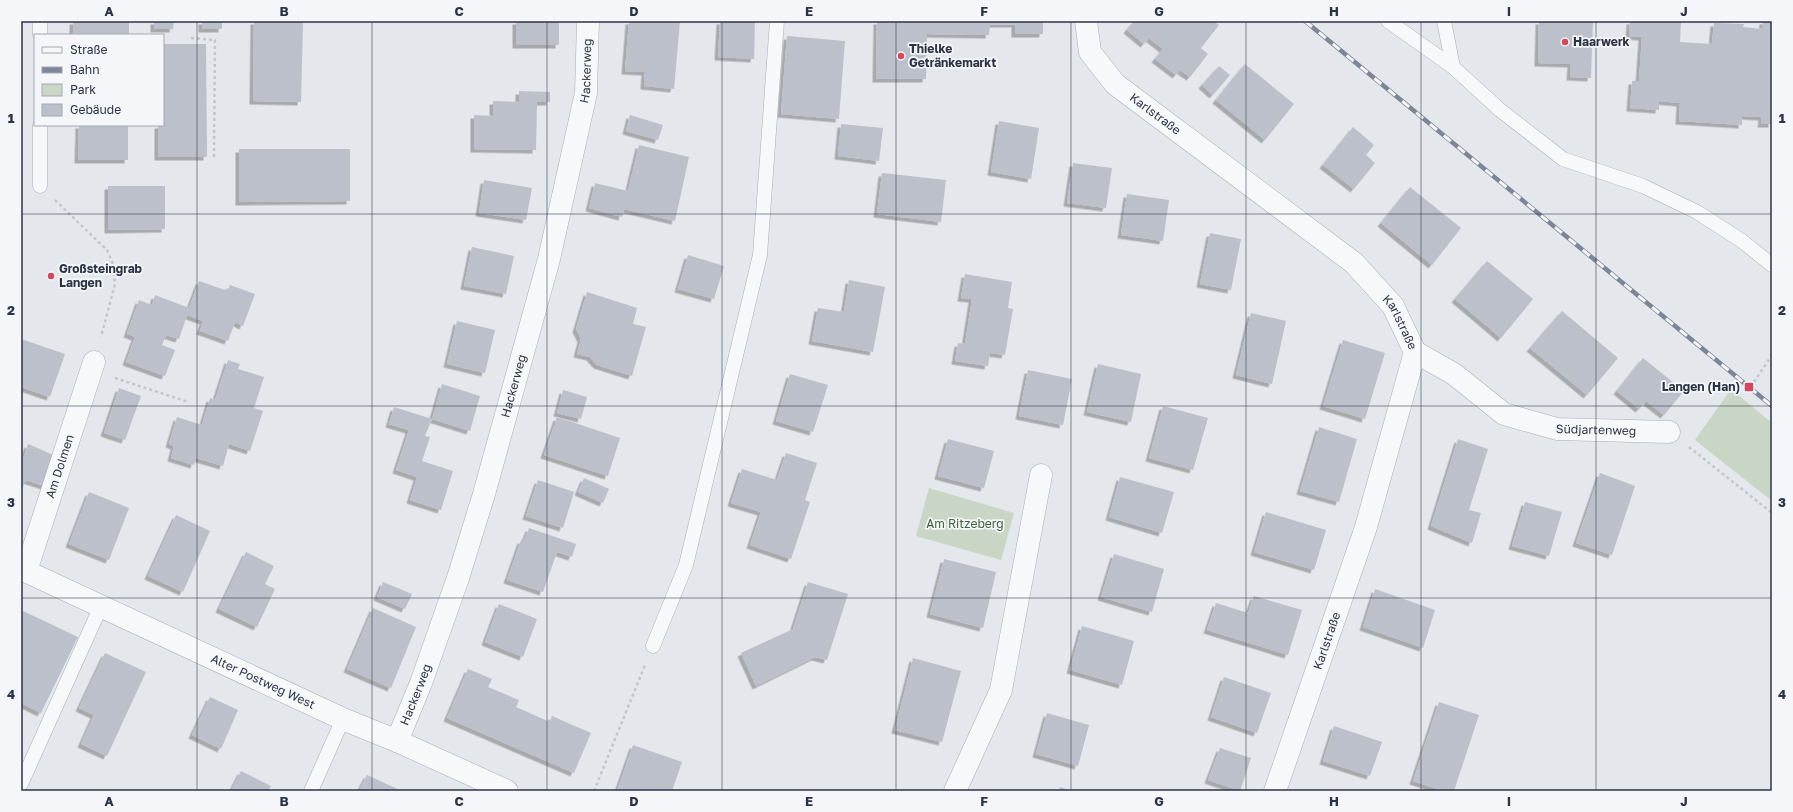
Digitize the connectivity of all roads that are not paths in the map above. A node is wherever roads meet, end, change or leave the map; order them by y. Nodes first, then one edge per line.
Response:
1 (40, 21) edge
2 (588, 21) edge
3 (777, 21) edge
4 (1086, 21) edge
5 (1388, 21) edge
6 (1444, 21) edge
7 (40, 34) edge
8 (1453, 67) junction
9 (40, 126) edge
10 (40, 186) road end
11 (1772, 265) edge
12 (1415, 352) junction
13 (93, 366) road end
14 (1669, 432) road end
15 (1041, 474) dead end
16 (24, 570) edge
17 (101, 606) junction
18 (653, 646) road end
19 (343, 719) junction
20 (397, 741) junction
21 (21, 784) edge
22 (311, 791) edge
23 (507, 791) edge
24 (955, 791) edge
25 (1275, 791) edge

1 - 7 lane
2 - 20 street, Hackerweg
3 - 18 lane
4 - 12 street, Karlstraße
5 - 8 lane
6 - 8 lane
8 - 11 lane
9 - 10 lane
12 - 14 street, Südjartenweg
12 - 25 street, Karlstraße
13 - 16 street, Am Dolmen
15 - 24 street
16 - 17 street, Alter Postweg West
17 - 19 street, Alter Postweg West
17 - 21 lane
19 - 20 street, Alter Postweg West
19 - 22 lane
20 - 23 street, Alter Postweg West

